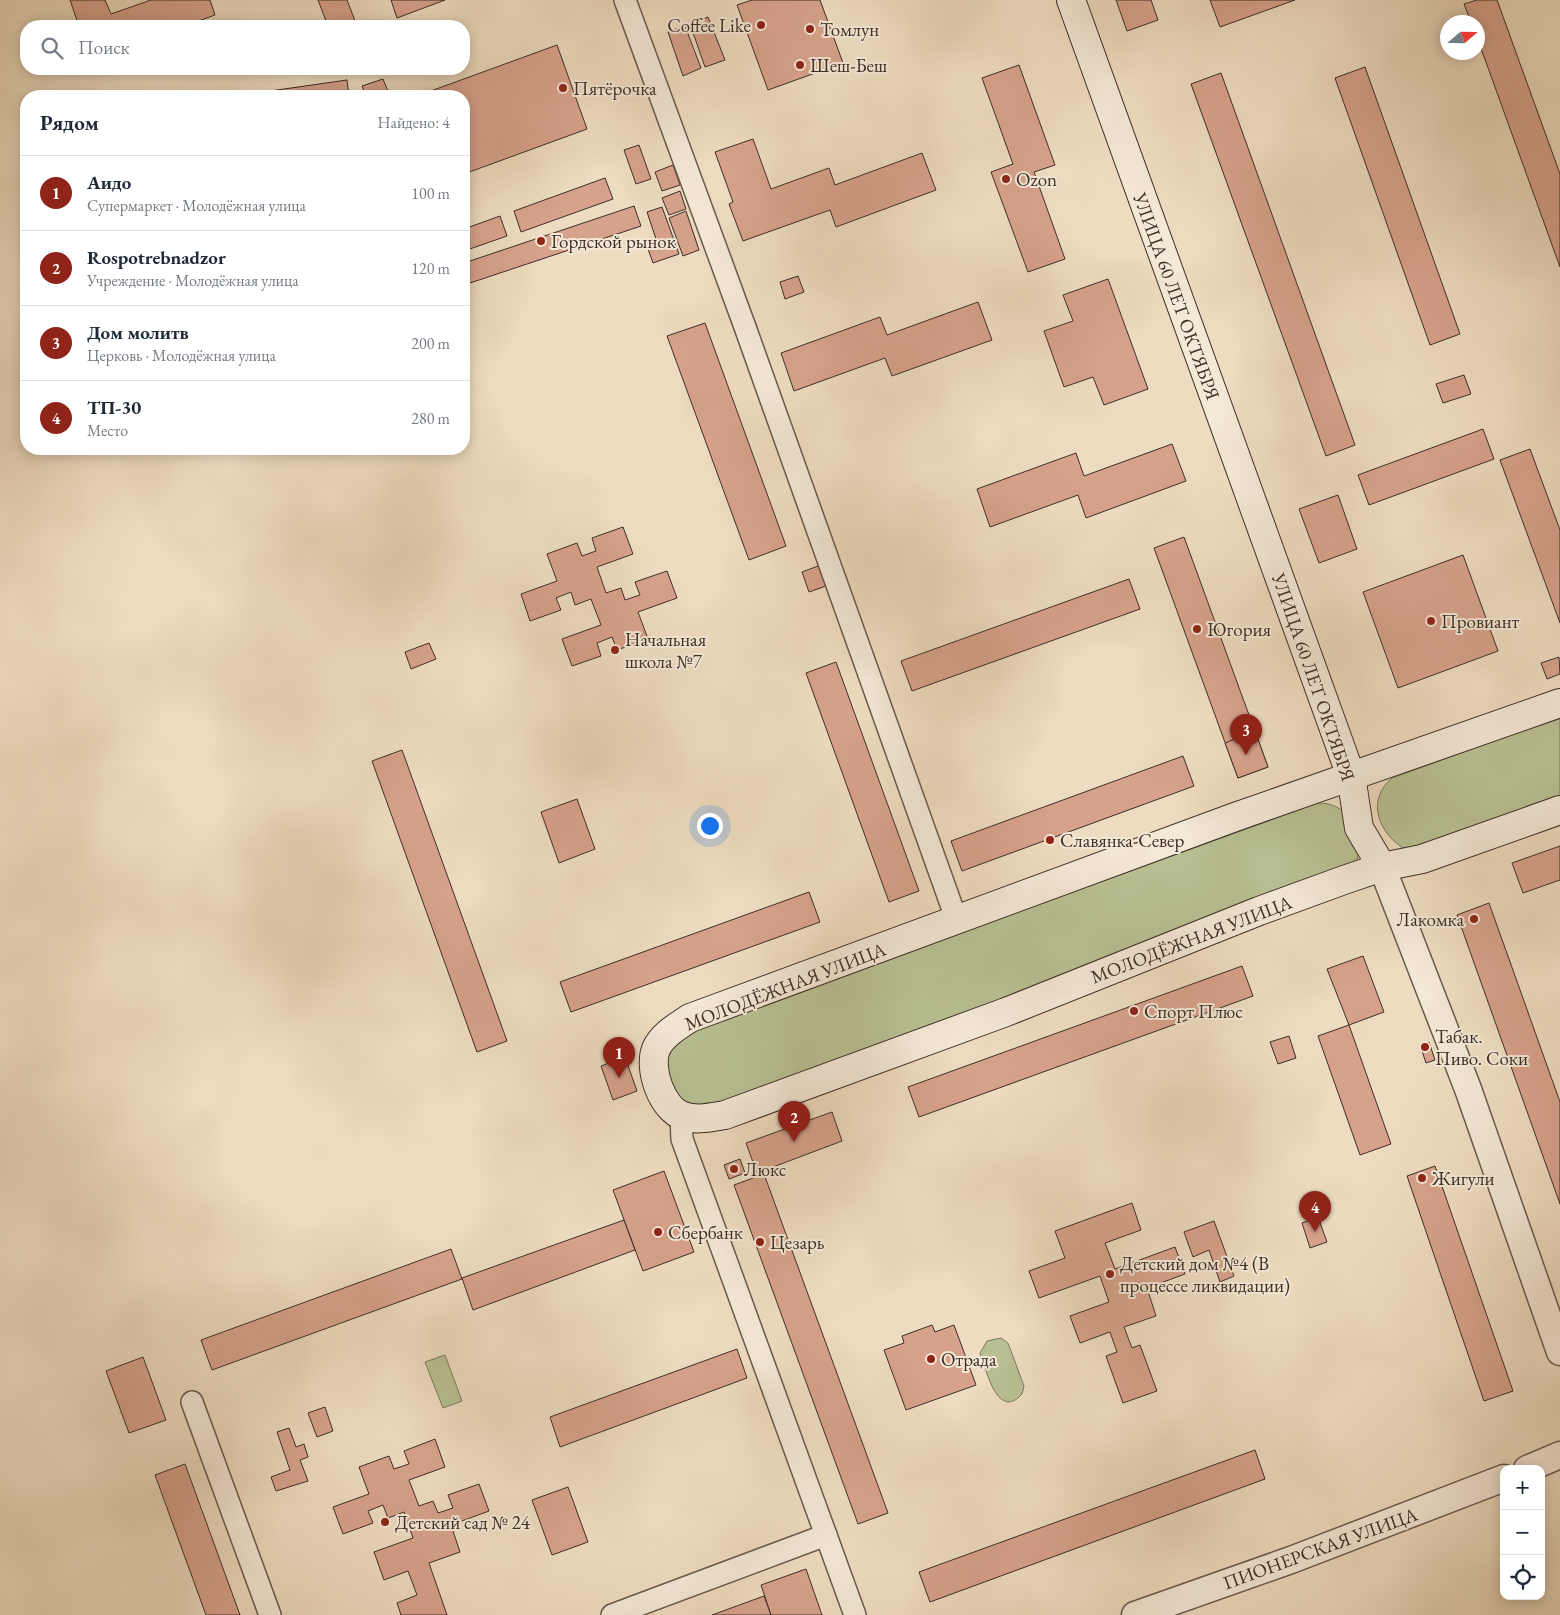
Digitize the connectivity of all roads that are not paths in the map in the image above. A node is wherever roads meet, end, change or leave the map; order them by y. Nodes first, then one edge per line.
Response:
1 (625, 0) edge
2 (1071, 0) edge
3 (1560, 703) edge
4 (1351, 776) junction
5 (1560, 810) edge
6 (1382, 867) junction
7 (956, 921) junction
8 (681, 1116) junction
9 (1560, 1352) edge
10 (192, 1402) dead end
11 (1560, 1455) edge
12 (1536, 1465) edge
13 (1500, 1480) edge
14 (826, 1535) junction
15 (270, 1615) edge
16 (612, 1615) edge
17 (855, 1615) edge
18 (1135, 1615) edge

1 - 7 street
2 - 4 main road, УЛИЦА 60 ЛЕТ ОКТЯБРЯ
3 - 4 main road, МОЛОДЁЖНАЯ УЛИЦА
4 - 6 main road, УЛИЦА 60 ЛЕТ ОКТЯБРЯ
4 - 7 main road, МОЛОДЁЖНАЯ УЛИЦА
5 - 6 main road, МОЛОДЁЖНАЯ УЛИЦА
6 - 8 main road, МОЛОДЁЖНАЯ УЛИЦА
6 - 9 street, УЛИЦА 60 ЛЕТ ОКТЯБРЯ
7 - 8 main road, МОЛОДЁЖНАЯ УЛИЦА
8 - 14 street
10 - 15 street
11 - 12 street
13 - 18 street, ПИОНЕРСКАЯ УЛИЦА
14 - 16 street
14 - 17 street

